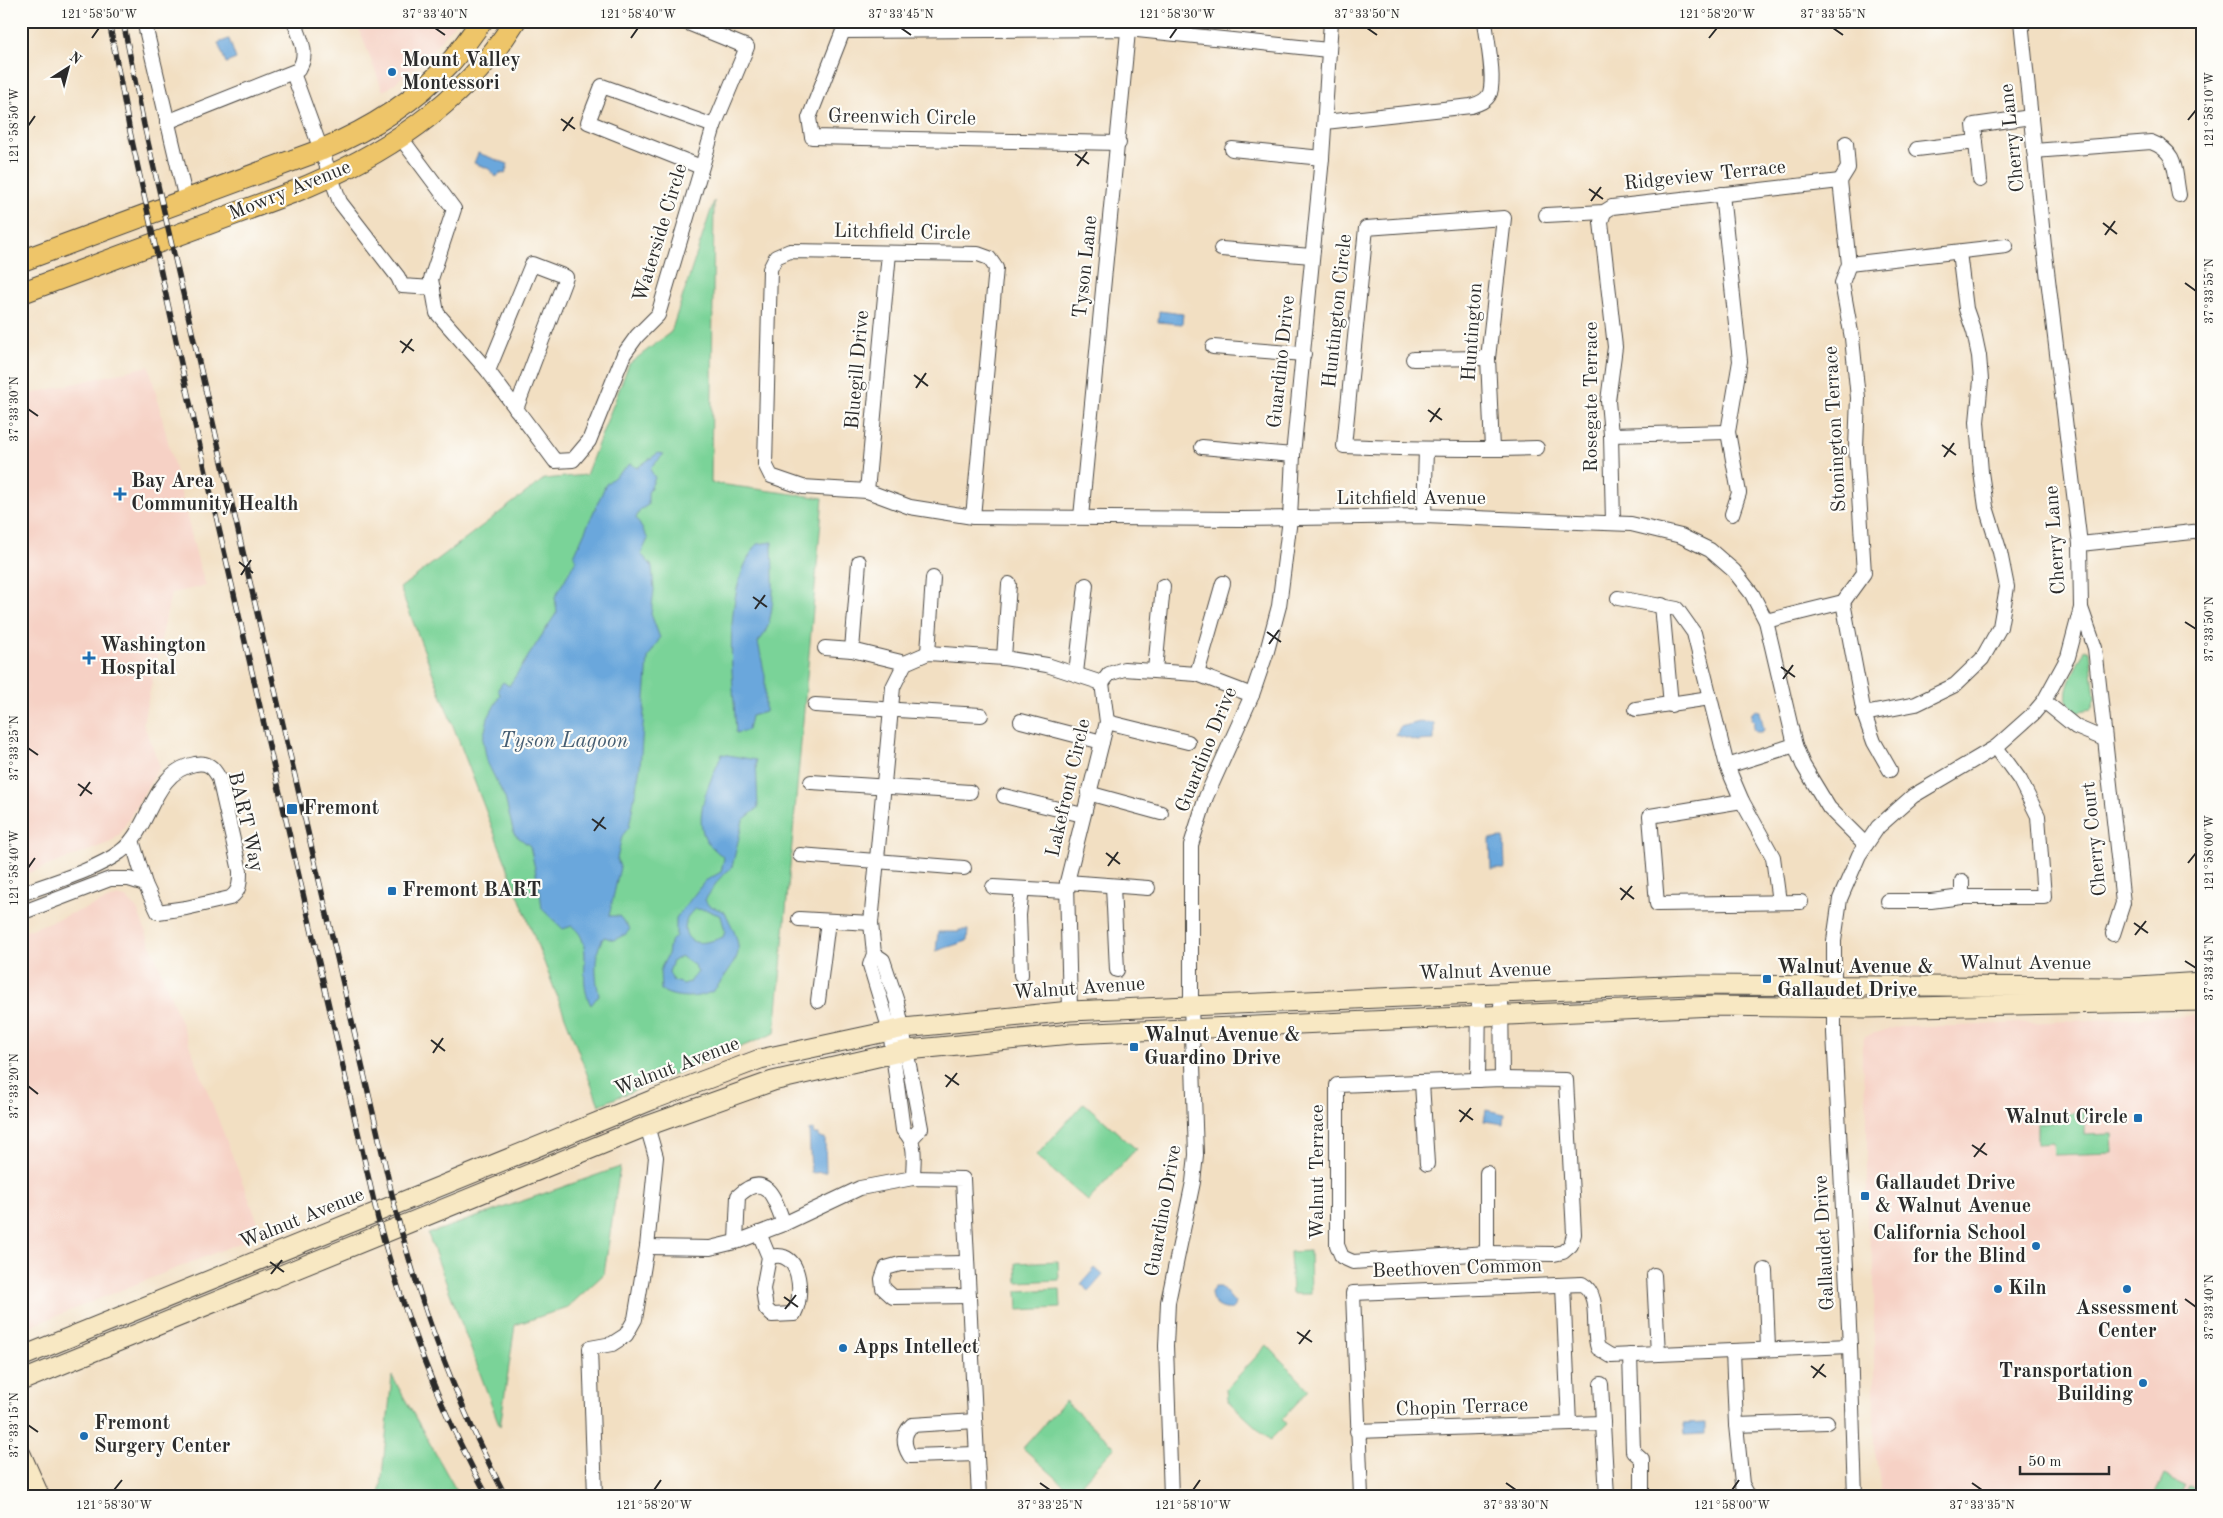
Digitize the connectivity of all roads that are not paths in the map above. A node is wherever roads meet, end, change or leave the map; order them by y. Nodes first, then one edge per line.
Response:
1 (144, 21) edge
2 (294, 21) edge
3 (482, 21) edge
4 (515, 21) edge
5 (683, 21) edge
6 (1331, 21) edge
7 (1485, 21) edge
8 (2021, 21) edge
9 (1129, 25) edge
10 (1328, 50) junction
11 (293, 73) junction
12 (2031, 117) junction
13 (167, 122) junction
14 (1325, 122) junction
15 (714, 126) junction
16 (401, 138) junction
17 (1119, 142) junction
18 (1976, 142) junction
19 (1846, 143) dead end
20 (1232, 149) dead end
21 (1917, 149) dead end
22 (321, 150) junction
23 (2034, 151) junction
24 (1322, 158) junction
25 (701, 167) junction
26 (331, 177) junction
27 (1980, 180) dead end
28 (1840, 181) junction
29 (1722, 194) junction
30 (2179, 195) dead end
31 (186, 200) junction
32 (1604, 212) junction
33 (1546, 215) dead end
34 (1504, 218) joint
35 (2006, 246) dead end
36 (1221, 249) dead end
37 (1959, 252) junction
38 (889, 253) junction
39 (1312, 256) junction
40 (21, 261) edge
41 (1849, 264) junction
42 (432, 284) junction
43 (21, 293) edge
44 (1213, 346) dead end
45 (1304, 354) junction
46 (1488, 358) junction
47 (1413, 359) dead end
48 (488, 371) junction
49 (516, 409) junction
50 (1728, 432) junction
51 (1611, 435) junction
52 (1202, 446) dead end
53 (1537, 448) dead end
54 (1492, 449) junction
55 (1426, 450) junction
56 (1293, 455) junction
57 (771, 476) joint
58 (867, 492) junction
59 (1732, 514) dead end
60 (1424, 516) junction
61 (973, 517) junction
62 (1081, 517) junction
63 (1290, 518) junction
64 (1612, 523) junction
65 (2202, 531) edge
66 (2080, 544) junction
67 (859, 562) dead end
68 (933, 578) dead end
69 (1223, 583) dead end
70 (1009, 584) dead end
71 (1086, 585) dead end
72 (1162, 586) dead end
73 (1618, 598) dead end
74 (1843, 602) junction
75 (1662, 604) junction
76 (2081, 608) junction
77 (1766, 621) junction
78 (825, 648) dead end
79 (852, 650) junction
80 (928, 653) junction
81 (1004, 658) junction
82 (905, 663) junction
83 (1155, 670) junction
84 (1076, 673) junction
85 (1197, 674) junction
86 (1102, 683) junction
87 (1252, 695) junction
88 (1710, 698) junction
89 (2044, 701) junction
90 (814, 705) dead end
91 (1671, 705) junction
92 (1636, 709) dead end
93 (892, 710) junction
94 (1864, 714) junction
95 (981, 715) dead end
96 (1021, 721) dead end
97 (1107, 722) junction
98 (2104, 739) junction
99 (1102, 742) junction
100 (1188, 742) dead end
101 (1795, 745) junction
102 (1996, 747) junction
103 (1727, 766) junction
104 (1890, 770) dead end
105 (811, 782) dead end
106 (885, 786) junction
107 (970, 792) dead end
108 (1088, 793) junction
109 (1004, 796) dead end
110 (1742, 801) junction
111 (1162, 813) dead end
112 (1083, 815) junction
113 (132, 840) junction
114 (1865, 844) junction
115 (800, 855) dead end
116 (878, 862) junction
117 (964, 868) dead end
118 (1962, 882) dead end
119 (145, 884) junction
120 (1113, 886) junction
121 (993, 887) dead end
122 (1067, 887) junction
123 (1148, 888) dead end
124 (1022, 889) junction
125 (21, 894) edge
126 (1962, 897) junction
127 (1888, 901) dead end
128 (1779, 902) junction
129 (1801, 902) dead end
130 (21, 913) edge
131 (798, 919) dead end
132 (828, 921) junction
133 (871, 924) junction
134 (2114, 934) dead end
135 (1117, 970) dead end
136 (1021, 975) dead end
137 (2202, 982) edge
138 (1834, 987) junction
139 (1501, 994) junction
140 (1479, 995) junction
141 (818, 1001) dead end
142 (2202, 1001) edge
143 (1191, 1004) junction
144 (1834, 1008) junction
145 (1070, 1011) junction
146 (1501, 1016) junction
147 (1479, 1017) junction
148 (897, 1029) junction
149 (1192, 1029) junction
150 (901, 1052) junction
151 (1478, 1080) junction
152 (1502, 1080) junction
153 (1422, 1083) junction
154 (647, 1126) junction
155 (1426, 1164) dead end
156 (1487, 1172) dead end
157 (914, 1178) junction
158 (784, 1224) junction
159 (759, 1233) junction
160 (736, 1241) junction
161 (647, 1248) junction
162 (1486, 1253) junction
163 (769, 1257) dead end
164 (967, 1263) junction
165 (1765, 1270) dead end
166 (1654, 1275) dead end
167 (1563, 1285) junction
168 (969, 1296) junction
169 (1850, 1346) junction
170 (1768, 1349) junction
171 (1733, 1351) junction
172 (1658, 1354) junction
173 (1630, 1355) junction
174 (21, 1357) edge
175 (21, 1381) edge
176 (1602, 1384) dead end
177 (975, 1421) junction
178 (1827, 1422) dead end
179 (1603, 1423) junction
180 (1569, 1424) junction
181 (1736, 1425) junction
182 (1357, 1431) junction
183 (21, 1454) edge
184 (977, 1454) junction
185 (40, 1497) edge
186 (595, 1497) edge
187 (979, 1497) edge
188 (1171, 1497) edge
189 (1361, 1497) edge
190 (1607, 1497) edge
191 (1642, 1497) edge
192 (1749, 1497) edge
193 (1855, 1497) edge

1 - 13 street
2 - 11 street
3 - 22 main road, Mowry Avenue
4 - 16 main road, Mowry Avenue
5 - 15 street, Waterside Circle
6 - 10 street, Guardino Drive
7 - 14 street
8 - 12 street, Cherry Lane
9 - 10 street
9 - 17 street, Tyson Lane
9 - 17 street, Greenwich Circle
10 - 14 street, Guardino Drive
11 - 13 street
11 - 22 street
12 - 18 street
12 - 23 street, Cherry Lane
13 - 31 street
14 - 24 street, Guardino Drive
15 - 25 street, Waterside Circle
15 - 25 street
16 - 26 main road, Mowry Avenue
16 - 42 street, Waterside Circle
17 - 62 street, Tyson Lane
18 - 21 street
18 - 27 street
19 - 28 street, Stonington Terrace
20 - 24 street
22 - 26 street
22 - 31 main road, Mowry Avenue
23 - 30 street
23 - 66 street, Cherry Lane
24 - 39 street, Guardino Drive
25 - 49 street, Waterside Circle
26 - 42 street
26 - 43 main road, Mowry Avenue
28 - 29 street, Ridgeview Terrace
28 - 41 street, Stonington Terrace
29 - 32 street, Ridgeview Terrace
29 - 50 street
31 - 40 main road, Mowry Avenue
32 - 33 street, Ridgeview Terrace
32 - 51 street, Rosegate Terrace
34 - 46 street, Huntington
34 - 55 street, Huntington Circle
35 - 37 street
36 - 39 street
37 - 41 street
37 - 94 street
38 - 57 street, Litchfield Circle
38 - 58 street, Bluegill Drive
38 - 61 street, Litchfield Circle
39 - 45 street, Guardino Drive
41 - 74 street, Stonington Terrace
42 - 48 street, Waterside Circle
44 - 45 street
45 - 56 street, Guardino Drive
46 - 47 street
46 - 54 street, Huntington
48 - 49 street, Waterside Circle
48 - 49 street
50 - 51 street
50 - 59 street
51 - 64 street, Rosegate Terrace
52 - 56 street
53 - 54 street
54 - 55 street
55 - 60 street
56 - 63 street, Guardino Drive
57 - 58 street, Litchfield Avenue
58 - 61 street, Litchfield Avenue
60 - 63 street, Litchfield Avenue
60 - 64 street, Litchfield Avenue
61 - 62 street, Litchfield Avenue
62 - 63 street, Litchfield Avenue
63 - 87 street, Guardino Drive
64 - 77 street, Litchfield Avenue
65 - 66 street
66 - 76 street, Cherry Lane
67 - 79 street
68 - 80 street
69 - 85 street
70 - 81 street
71 - 84 street
72 - 83 street
73 - 75 street
74 - 77 street
74 - 94 street
75 - 88 street
75 - 91 street
76 - 89 street, Cherry Lane
76 - 98 street, Cherry Court
77 - 101 street, Litchfield Avenue
78 - 79 street
79 - 82 street
80 - 81 street
80 - 82 street
81 - 84 street
82 - 93 street
83 - 85 street
83 - 86 street
84 - 86 street
85 - 87 street
86 - 97 street, Lakefront Circle
87 - 143 street, Guardino Drive
88 - 91 street
88 - 103 street
89 - 98 street
89 - 102 street, Cherry Lane
90 - 93 street
91 - 92 street
93 - 95 street
93 - 106 street
94 - 104 street
96 - 99 street
97 - 99 street, Lakefront Circle
97 - 100 street
98 - 134 street, Cherry Court
99 - 108 street, Lakefront Circle
101 - 103 street
101 - 114 street, Litchfield Avenue
102 - 114 street, Cherry Lane
102 - 126 street
103 - 110 street
105 - 106 street
106 - 107 street
106 - 116 street
108 - 111 street
108 - 112 street, Lakefront Circle
109 - 112 street
110 - 128 street
110 - 128 street
112 - 122 street, Lakefront Circle
113 - 119 street, BART Way
113 - 119 street, BART Way
113 - 125 street, BART Way
114 - 138 street, Cherry Lane
115 - 116 street
116 - 117 street
116 - 133 street
118 - 126 street
119 - 130 street
120 - 122 street
120 - 123 street
120 - 135 street
121 - 124 street
122 - 124 street
122 - 145 street, Lakefront Circle
124 - 136 street
126 - 127 street
128 - 129 street
131 - 132 street
132 - 133 street
132 - 141 street
133 - 148 street
137 - 138 main road, Walnut Avenue
138 - 139 main road, Walnut Avenue
138 - 144 street, Gallaudet Drive
139 - 140 main road, Walnut Avenue
139 - 146 street
140 - 143 main road, Walnut Avenue
140 - 147 street
142 - 144 main road, Walnut Avenue
143 - 145 main road, Walnut Avenue
143 - 149 street, Guardino Drive
144 - 146 main road, Walnut Avenue
144 - 169 street, Gallaudet Drive
145 - 148 main road, Walnut Avenue
146 - 147 main road, Walnut Avenue
146 - 152 street
147 - 149 main road, Walnut Avenue
147 - 151 street
148 - 150 street
148 - 174 main road, Walnut Avenue
149 - 150 main road, Walnut Avenue
149 - 188 street, Guardino Drive
150 - 154 main road, Walnut Avenue
150 - 157 street
151 - 152 street, Walnut Terrace
151 - 153 street, Walnut Terrace
152 - 162 street, Walnut Terrace
153 - 155 street
153 - 162 street, Walnut Terrace
154 - 161 street
154 - 175 main road, Walnut Avenue
156 - 162 street
157 - 158 street
157 - 164 street
158 - 159 street
158 - 160 street
159 - 160 street
159 - 163 street
160 - 161 street
161 - 186 street
164 - 168 street
164 - 168 street
165 - 170 street
166 - 172 street
167 - 173 street
167 - 180 street, Beethoven Common
167 - 182 street, Beethoven Common
168 - 177 street
169 - 170 street
169 - 193 street, Gallaudet Drive
170 - 171 street
171 - 172 street
171 - 181 street
172 - 173 street
173 - 191 street
176 - 179 street
177 - 184 street
177 - 184 street
178 - 181 street
179 - 180 street
179 - 190 street
180 - 182 street, Chopin Terrace
181 - 192 street
182 - 189 street, Beethoven Common
183 - 185 main road
184 - 187 street

